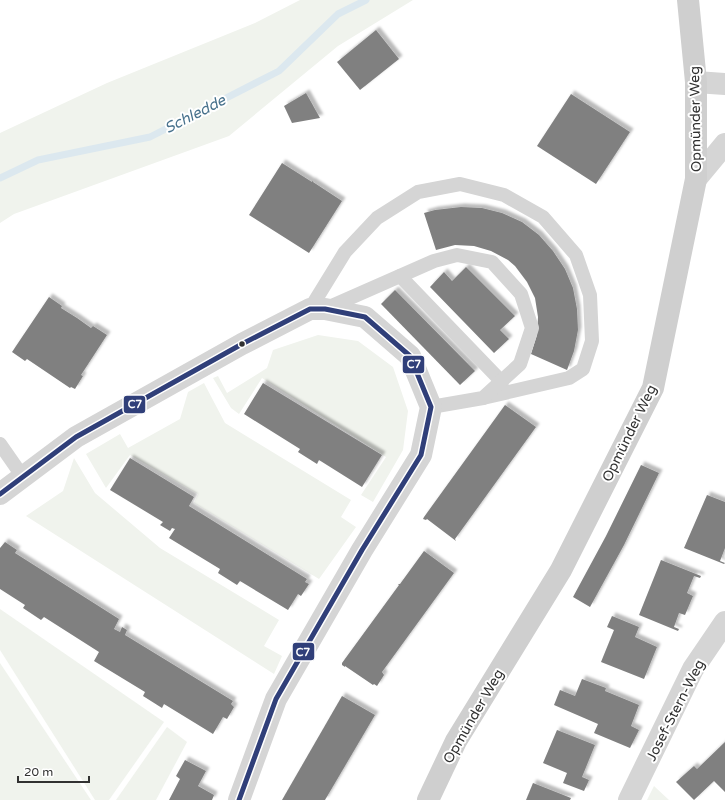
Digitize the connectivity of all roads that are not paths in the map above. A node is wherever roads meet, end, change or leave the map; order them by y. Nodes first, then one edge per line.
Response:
1 (688, 0) edge
2 (696, 82) junction
3 (725, 84) edge
4 (725, 144) edge
5 (696, 178) junction
6 (400, 276) junction
7 (318, 309) junction
8 (502, 382) junction
9 (484, 398) junction
10 (431, 407) junction
11 (0, 444) edge
12 (23, 477) junction
13 (0, 494) edge
14 (725, 622) edge
15 (239, 800) edge
16 (428, 800) edge
17 (629, 800) edge

1 - 2 main road, Opmünder Weg
2 - 3 street
2 - 5 main road, Opmünder Weg
4 - 5 street
5 - 16 main road, Opmünder Weg
6 - 7 lane
6 - 8 lane
6 - 8 lane
7 - 9 lane
7 - 10 street
7 - 12 street
8 - 9 lane
9 - 10 lane
10 - 15 street
11 - 12 lane
12 - 13 street
14 - 17 street, Josef-Stern-Weg

